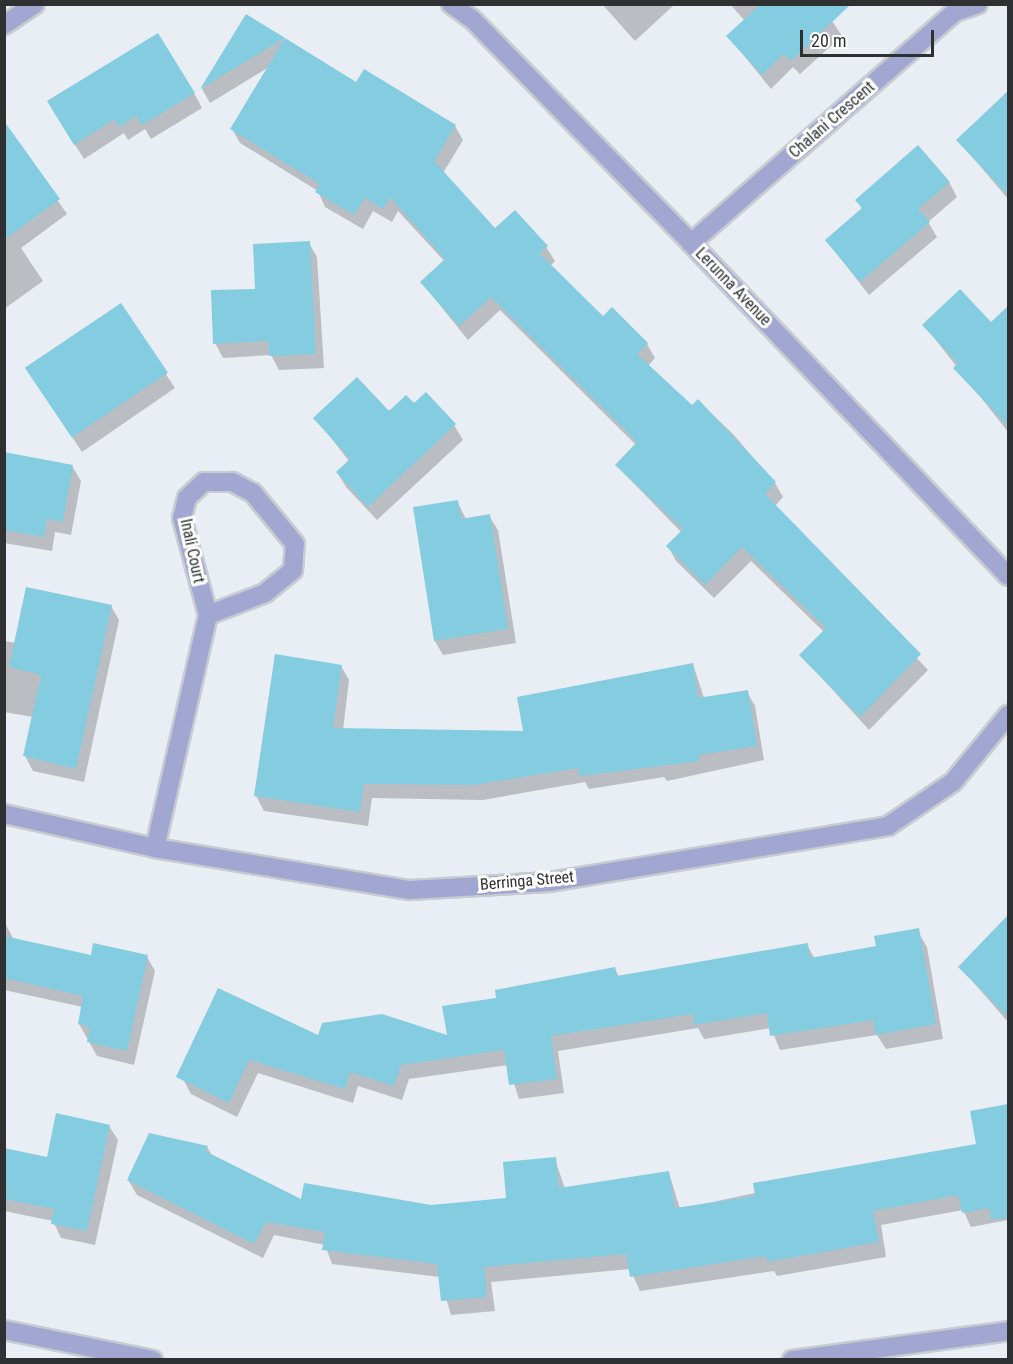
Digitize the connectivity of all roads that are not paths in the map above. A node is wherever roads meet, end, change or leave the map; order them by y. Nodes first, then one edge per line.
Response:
1 (35, 4) edge
2 (451, 4) edge
3 (978, 4) edge
4 (4, 25) edge
5 (691, 243) junction
6 (1008, 576) edge
7 (208, 615) junction
8 (1008, 715) edge
9 (4, 814) edge
10 (155, 848) junction
11 (4, 1330) edge
12 (1008, 1331) edge
13 (153, 1359) edge
14 (792, 1359) edge

1 - 4 street
2 - 5 street, Lerunna Avenue
3 - 5 street, Chalani Crescent
5 - 6 street, Lerunna Avenue
7 - 7 street, Inali Court
7 - 10 street, Inali Court
8 - 10 street, Berringa Street
9 - 10 street, Berringa Street
11 - 13 street
12 - 14 street

